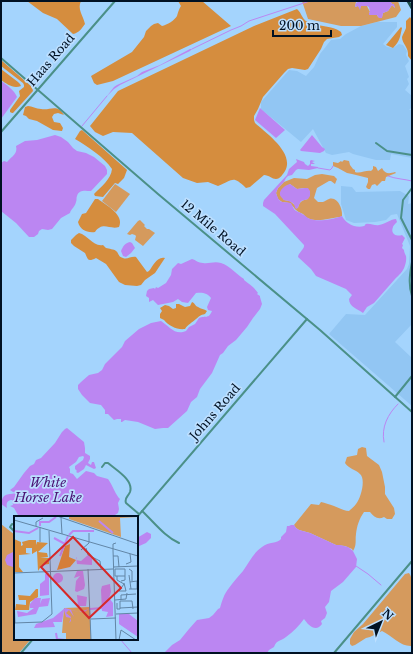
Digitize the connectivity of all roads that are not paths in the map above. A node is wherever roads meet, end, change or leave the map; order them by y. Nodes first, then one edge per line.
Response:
1 (115, 1) edge
2 (408, 1) edge
3 (412, 8) edge
4 (1, 58) edge
5 (38, 89) junction
6 (1, 132) edge
7 (376, 144) dead end
8 (412, 155) edge
9 (412, 188) edge
10 (412, 242) edge
11 (412, 262) edge
12 (412, 296) edge
13 (307, 319) junction
14 (412, 376) edge
15 (395, 397) junction
16 (412, 412) edge
17 (102, 467) dead end
18 (142, 511) junction
19 (139, 514) joint
20 (14, 525) edge
21 (14, 530) edge
22 (179, 542) dead end
23 (412, 561) edge
24 (32, 640) edge
25 (21, 653) edge
26 (334, 653) edge

1 - 5 street, Haas Road
2 - 3 main road
4 - 5 street, 12 Mile Road
5 - 6 street, Haas Road
5 - 13 street, 12 Mile Road
7 - 8 street
9 - 10 street
11 - 12 street
13 - 15 street, 12 Mile Road
13 - 18 street, Johns Road
14 - 15 street
15 - 16 street, 12 Mile Road
17 - 19 street
18 - 19 street, Johns Road
18 - 22 street
20 - 21 street
23 - 26 street
24 - 25 street

